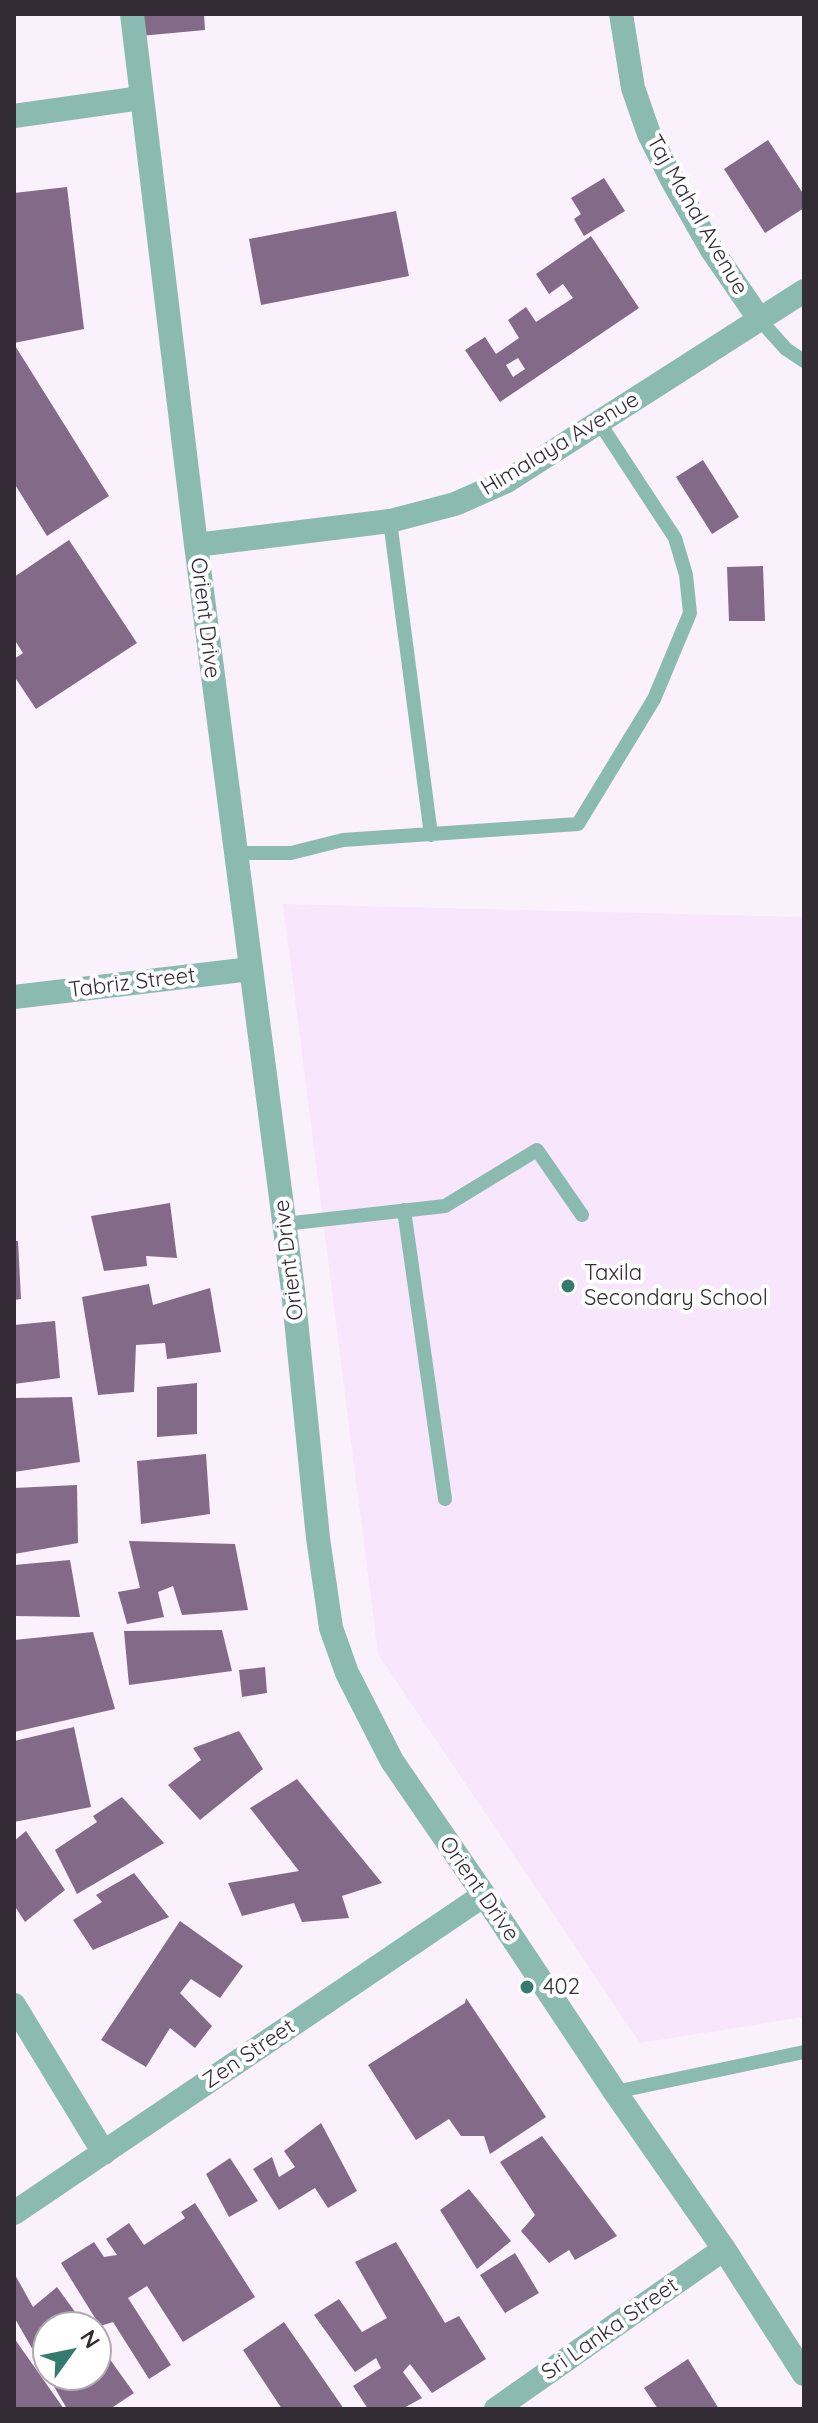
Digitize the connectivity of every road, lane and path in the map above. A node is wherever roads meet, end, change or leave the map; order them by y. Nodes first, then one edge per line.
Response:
1 (132, 14) edge
2 (621, 14) edge
3 (141, 98) junction
4 (14, 116) edge
5 (804, 291) edge
6 (760, 320) junction
7 (804, 361) edge
8 (599, 422) junction
9 (390, 521) junction
10 (196, 545) junction
11 (431, 835) junction
12 (236, 853) junction
13 (251, 969) junction
14 (14, 997) edge
15 (404, 1210) junction
16 (582, 1215) dead end
17 (284, 1224) junction
18 (445, 1499) dead end
19 (484, 1895) junction
20 (14, 2005) edge
21 (804, 2052) edge
22 (615, 2092) junction
23 (104, 2153) junction
24 (14, 2213) edge
25 (724, 2249) junction
26 (804, 2374) edge
27 (496, 2409) edge

1 - 3 street, Orient Drive
2 - 6 street, Taj Mahal Avenue
3 - 4 street
3 - 10 street, Orient Drive
5 - 6 street, Himalaya Avenue
6 - 7 lane
6 - 8 street, Himalaya Avenue
8 - 9 street, Himalaya Avenue
8 - 11 lane
9 - 10 street, Himalaya Avenue
9 - 11 lane
10 - 12 street, Orient Drive
11 - 12 lane
12 - 13 street, Orient Drive
13 - 14 street, Tabriz Street
13 - 17 street, Orient Drive
15 - 16 lane
15 - 17 lane
15 - 18 lane
17 - 19 street, Orient Drive
19 - 22 street, Orient Drive
19 - 23 street, Zen Street
20 - 23 street
21 - 22 lane
22 - 25 street, Orient Drive
23 - 24 street, Zen Street
25 - 26 street, Orient Drive
25 - 27 street, Sri Lanka Street

